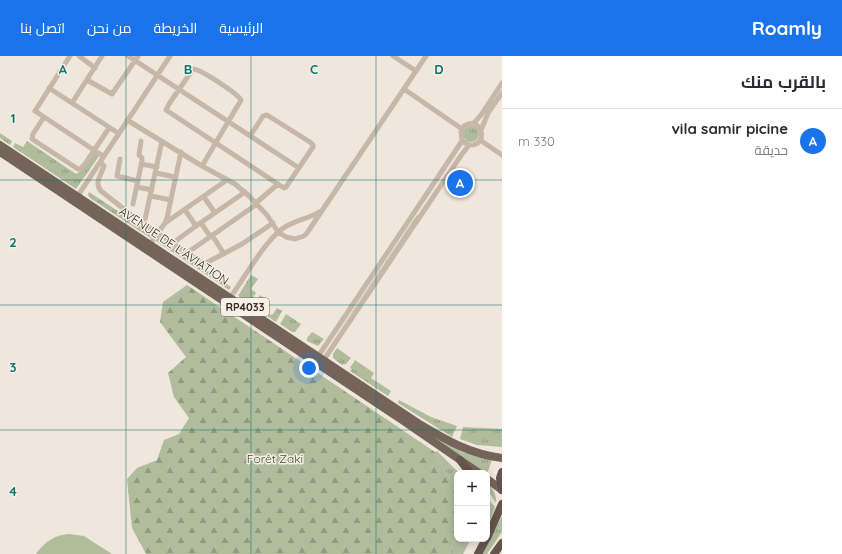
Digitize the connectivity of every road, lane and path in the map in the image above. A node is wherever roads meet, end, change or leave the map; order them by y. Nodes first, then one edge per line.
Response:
1 (70, 56) edge
2 (79, 56) edge
3 (102, 56) edge
4 (128, 56) edge
5 (170, 56) edge
6 (393, 56) edge
7 (426, 56) edge
8 (137, 58) edge
9 (95, 68) junction
10 (416, 71) junction
11 (156, 75) junction
12 (87, 80) junction
13 (502, 83) edge
14 (49, 88) junction
15 (404, 89) junction
16 (178, 90) junction
17 (502, 92) edge
18 (72, 103) junction
19 (44, 117) junction
20 (127, 120) junction
21 (228, 122) junction
22 (472, 124) junction
23 (109, 128) junction
24 (462, 129) junction
25 (481, 130) junction
26 (118, 133) junction
27 (250, 136) junction
28 (480, 140) junction
29 (141, 141) dead end
30 (162, 141) junction
31 (462, 141) junction
32 (215, 143) junction
33 (0, 145) edge
34 (469, 145) junction
35 (94, 150) junction
36 (0, 152) edge
37 (181, 152) junction
38 (502, 155) edge
39 (103, 156) junction
40 (120, 159) dead end
41 (100, 162) junction
42 (141, 164) junction
43 (202, 166) junction
44 (157, 167) junction
45 (299, 168) junction
46 (156, 173) junction
47 (175, 177) junction
48 (227, 180) junction
49 (138, 181) junction
50 (278, 184) junction
51 (137, 187) junction
52 (152, 190) junction
53 (245, 192) junction
54 (151, 196) junction
55 (77, 197) junction
56 (204, 197) junction
57 (171, 200) junction
58 (133, 204) dead end
59 (256, 204) junction
60 (185, 210) junction
61 (323, 210) junction
62 (215, 213) junction
63 (165, 223) junction
64 (272, 223) junction
65 (144, 224) junction
66 (198, 224) junction
67 (278, 232) junction
68 (158, 233) junction
69 (211, 236) junction
70 (173, 243) junction
71 (150, 244) junction
72 (187, 253) junction
73 (224, 254) junction
74 (230, 298) junction
75 (319, 361) junction
76 (502, 458) edge
77 (460, 460) junction
78 (468, 470) edge
79 (475, 470) edge
80 (502, 472) edge
81 (490, 481) edge
82 (502, 490) edge
83 (502, 504) edge
84 (490, 531) edge
85 (479, 542) edge
86 (485, 542) edge
87 (502, 543) edge
88 (475, 554) edge
89 (478, 554) edge
90 (494, 554) edge

1 - 14 street
2 - 9 street
3 - 9 street
4 - 8 street
5 - 11 street
6 - 10 street
7 - 10 street
8 - 11 street
8 - 12 street
9 - 12 street
10 - 15 street
11 - 16 street
11 - 20 street
12 - 18 street
13 - 22 street
14 - 18 street
14 - 19 street
15 - 24 street
15 - 61 street
16 - 21 street
16 - 21 street
16 - 32 street
17 - 25 street
18 - 23 street
19 - 35 street
19 - 35 street
20 - 26 street
20 - 30 street
21 - 27 street
21 - 32 street
22 - 24 street
22 - 25 street
23 - 26 street
23 - 35 street
24 - 31 street
25 - 28 street
26 - 39 street
27 - 45 street
27 - 45 street
28 - 34 street
28 - 38 street
29 - 42 street
30 - 37 street
30 - 44 street
31 - 34 street
31 - 75 street
32 - 43 street
32 - 50 street
33 - 55 main road, AVENUE DE L'AVIATION / RP4033
34 - 75 street
35 - 39 street
36 - 75 main road, AVENUE DE L'AVIATION / RP4033
37 - 43 street
37 - 47 street
39 - 41 street
40 - 49 street
41 - 55 street
41 - 65 street
42 - 44 street
42 - 49 street
43 - 48 street
44 - 46 street
45 - 50 street
46 - 47 street
46 - 52 street
47 - 57 street
48 - 53 street
48 - 56 street
49 - 51 street
50 - 59 street
51 - 52 street
51 - 58 street
52 - 54 street
53 - 59 street
53 - 62 street
54 - 57 street
54 - 65 street
55 - 71 main road, AVENUE DE L'AVIATION / RP4033
56 - 60 street
56 - 62 street
57 - 63 street
59 - 64 street
59 - 69 street
60 - 63 street
60 - 66 street
61 - 67 street
61 - 67 street
62 - 66 street
63 - 68 street
64 - 67 street
64 - 73 street
65 - 68 street
66 - 69 street
66 - 70 street
67 - 74 street
68 - 70 street
68 - 71 street
69 - 72 street
69 - 73 street
70 - 72 street
71 - 74 main road, AVENUE DE L'AVIATION / RP4033
72 - 73 street
74 - 75 main road, AVENUE DE L'AVIATION / RP4033
75 - 76 main road, AVENUE DE L'AVIATION / RP4033
75 - 77 main road, AVENUE DE L'AVIATION / RP4033
77 - 78 highway
77 - 79 main road, AVENUE DE L'AVIATION / RP4033
80 - 82 highway
81 - 82 main road
83 - 84 highway
85 - 88 highway
86 - 89 highway
87 - 90 highway

